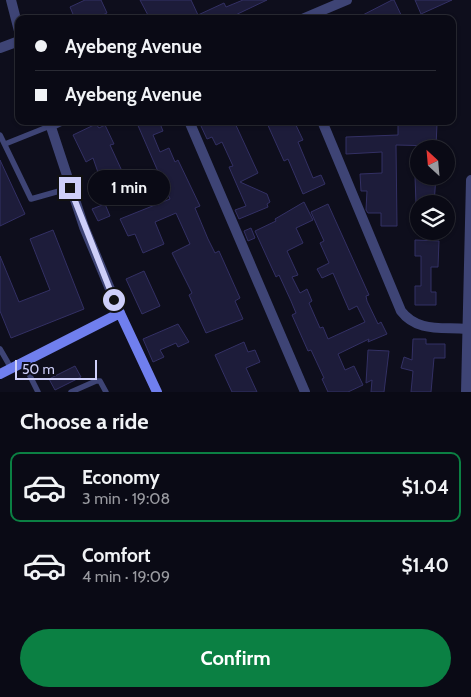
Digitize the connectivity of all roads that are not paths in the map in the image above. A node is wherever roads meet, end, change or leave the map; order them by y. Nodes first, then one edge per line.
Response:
1 (347, 0) edge
2 (14, 1) edge
3 (16, 15) edge
4 (311, 15) edge
5 (15, 42) edge
6 (0, 48) edge
7 (48, 125) edge
8 (50, 125) edge
9 (191, 125) edge
10 (324, 125) edge
11 (0, 135) edge
12 (5, 144) junction
13 (471, 180) edge
14 (70, 188) junction
15 (120, 313) junction
16 (466, 330) junction
17 (0, 349) edge
18 (23, 362) junction
19 (11, 368) junction
20 (0, 374) edge
21 (38, 392) edge
22 (71, 392) edge
23 (106, 392) edge
24 (157, 392) edge
25 (305, 392) edge
26 (466, 392) edge

1 - 4 street
2 - 3 street
5 - 6 street
7 - 12 lane
8 - 14 street
9 - 25 street
10 - 16 street
11 - 12 lane
12 - 14 lane
13 - 16 street
14 - 15 street
15 - 18 street
15 - 24 street
16 - 26 street
17 - 19 lane
18 - 19 street
18 - 21 lane
19 - 20 street
22 - 23 lane

